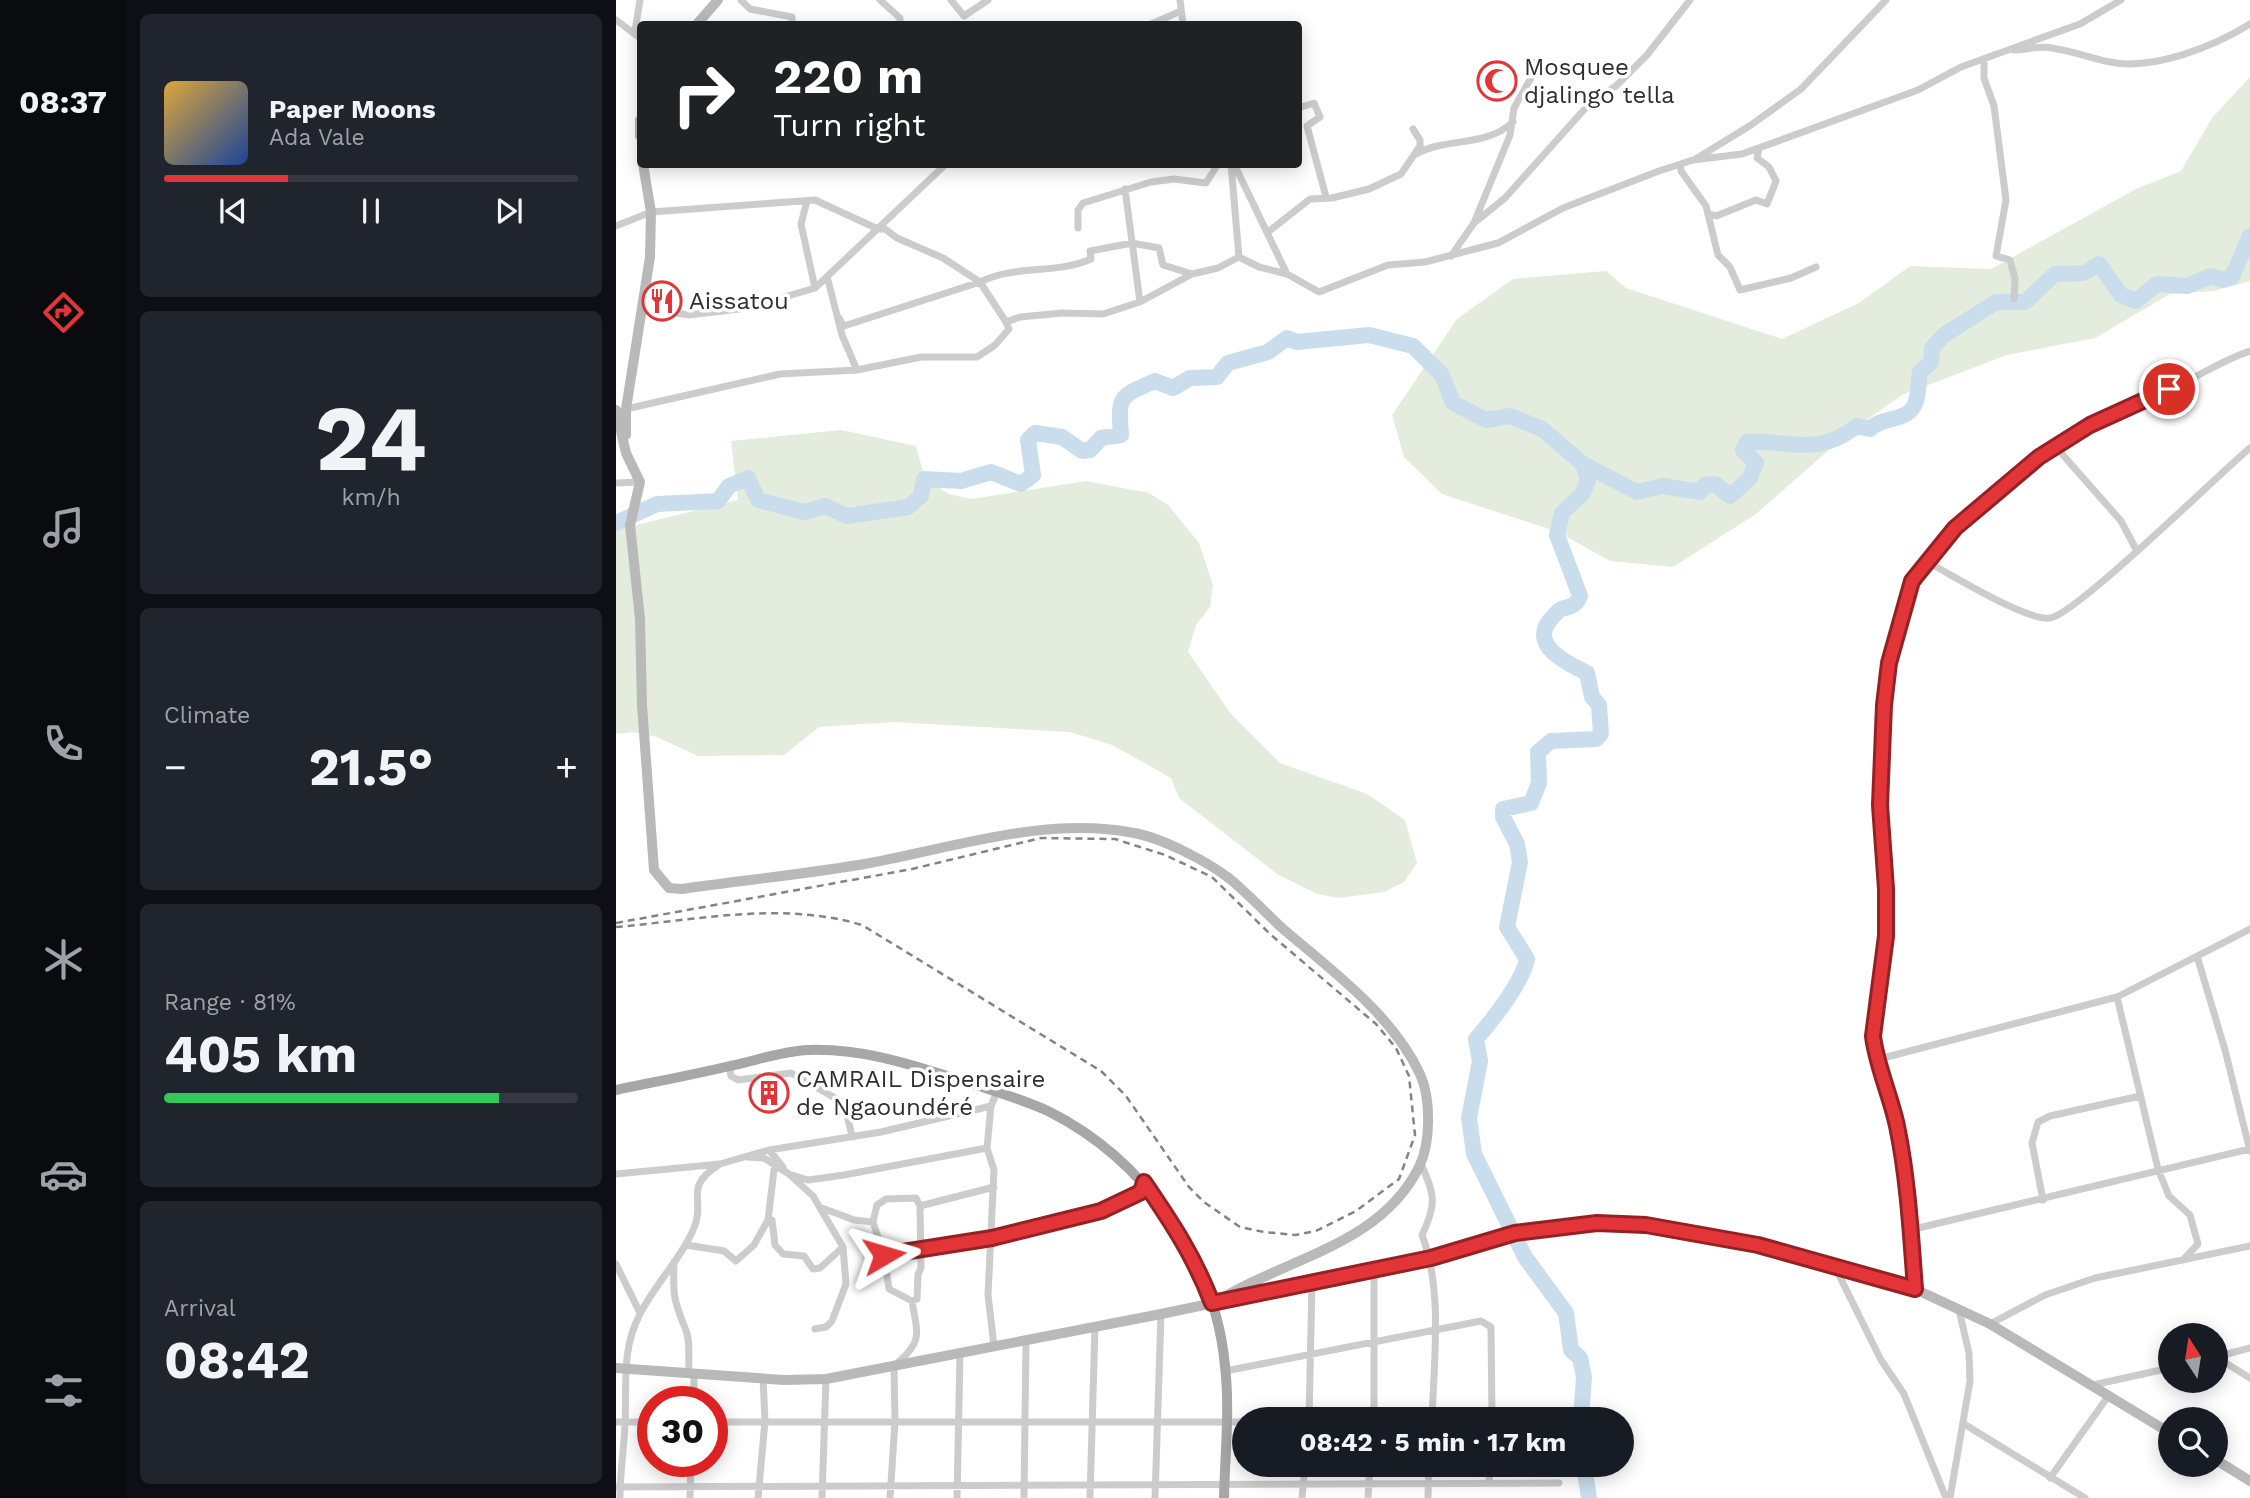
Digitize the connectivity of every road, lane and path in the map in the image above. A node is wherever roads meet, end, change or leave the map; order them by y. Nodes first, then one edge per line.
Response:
1 (640, 0) edge
2 (718, 0) edge
3 (741, 0) edge
4 (880, 0) edge
5 (951, 0) edge
6 (988, 0) edge
7 (1181, 0) edge
8 (1690, 0) edge
9 (1886, 0) edge
10 (2121, 0) edge
11 (1181, 10) junction
12 (616, 20) edge
13 (639, 21) edge
14 (700, 21) edge
15 (792, 21) edge
16 (900, 21) edge
17 (1157, 21) edge
18 (1183, 21) edge
19 (2250, 24) edge
20 (637, 34) edge
21 (2010, 49) junction
22 (1984, 59) junction
23 (1533, 62) dead end
24 (1302, 107) edge
25 (1513, 122) junction
26 (1413, 129) dead end
27 (1759, 148) junction
28 (1414, 156) junction
29 (1693, 160) junction
30 (1681, 164) junction
31 (644, 168) edge
32 (936, 168) edge
33 (942, 168) edge
34 (1215, 168) edge
35 (1233, 168) edge
36 (1235, 168) edge
37 (938, 173) junction
38 (1125, 189) junction
39 (1326, 197) junction
40 (807, 201) junction
41 (651, 212) junction
42 (1709, 214) junction
43 (1474, 223) junction
44 (616, 226) edge
45 (1078, 228) dead end
46 (878, 229) junction
47 (1268, 232) junction
48 (1132, 243) junction
49 (1239, 257) junction
50 (1450, 257) junction
51 (1816, 267) dead end
52 (1192, 274) junction
53 (1287, 274) junction
54 (828, 279) junction
55 (980, 282) junction
56 (815, 288) junction
57 (2014, 299) dead end
58 (1140, 302) junction
59 (643, 309) junction
60 (839, 318) junction
61 (1006, 322) junction
62 (2250, 351) edge
63 (857, 370) junction
64 (621, 410) edge
65 (2055, 446) junction
66 (2250, 448) edge
67 (640, 482) junction
68 (616, 483) edge
69 (2137, 551) junction
70 (1929, 563) junction
71 (2250, 929) edge
72 (2197, 956) junction
73 (2117, 997) junction
74 (1879, 1059) junction
75 (729, 1066) junction
76 (616, 1090) edge
77 (997, 1092) junction
78 (2140, 1096) junction
79 (991, 1105) junction
80 (852, 1136) junction
81 (987, 1148) junction
82 (769, 1150) junction
83 (2250, 1150) edge
84 (743, 1157) junction
85 (720, 1164) junction
86 (1421, 1164) junction
87 (778, 1167) junction
88 (2158, 1170) junction
89 (616, 1174) edge
90 (789, 1174) junction
91 (1144, 1182) junction
92 (994, 1187) junction
93 (2043, 1200) junction
94 (920, 1206) junction
95 (822, 1208) junction
96 (768, 1220) junction
97 (873, 1222) junction
98 (1910, 1230) junction
99 (992, 1238) junction
100 (687, 1245) junction
101 (2250, 1246) edge
102 (843, 1247) junction
103 (923, 1251) junction
104 (884, 1255) junction
105 (1431, 1258) junction
106 (2183, 1260) junction
107 (674, 1262) junction
108 (616, 1264) edge
109 (1833, 1265) junction
110 (1374, 1270) junction
111 (1312, 1282) junction
112 (1915, 1289) junction
113 (912, 1301) junction
114 (1214, 1303) junction
115 (1959, 1310) junction
116 (640, 1313) junction
117 (1161, 1314) junction
118 (1990, 1324) junction
119 (1096, 1326) junction
120 (815, 1329) dead end
121 (1434, 1332) junction
122 (1026, 1340) junction
123 (1374, 1343) junction
124 (994, 1346) junction
125 (2250, 1348) edge
126 (960, 1353) junction
127 (1311, 1354) junction
128 (2228, 1354) edge
129 (2228, 1365) edge
130 (894, 1366) junction
131 (620, 1368) edge
132 (1226, 1371) junction
133 (2158, 1371) edge
134 (691, 1373) junction
135 (763, 1378) junction
136 (825, 1378) junction
137 (2250, 1378) edge
138 (2092, 1385) junction
139 (692, 1386) edge
140 (2109, 1395) junction
141 (1309, 1407) edge
142 (1374, 1407) edge
143 (1432, 1407) edge
144 (1492, 1407) edge
145 (826, 1421) junction
146 (616, 1422) edge
147 (625, 1422) junction
148 (637, 1422) edge
149 (728, 1422) edge
150 (765, 1422) junction
151 (895, 1422) junction
152 (1027, 1422) junction
153 (1095, 1422) junction
154 (1229, 1422) junction
155 (1160, 1423) junction
156 (961, 1424) junction
157 (1964, 1424) junction
158 (2158, 1426) edge
159 (2228, 1468) edge
160 (690, 1477) edge
161 (1304, 1477) edge
162 (1369, 1477) edge
163 (1428, 1477) edge
164 (1489, 1477) edge
165 (2050, 1478) junction
166 (2250, 1482) edge
167 (1428, 1483) junction
168 (1489, 1483) junction
169 (1559, 1483) dead end
170 (1225, 1484) junction
171 (1303, 1484) junction
172 (1369, 1484) junction
173 (1091, 1485) junction
174 (1155, 1485) junction
175 (957, 1486) junction
176 (1024, 1486) junction
177 (618, 1487) edge
178 (690, 1487) junction
179 (758, 1487) junction
180 (822, 1487) junction
181 (890, 1487) junction
182 (620, 1498) edge
183 (690, 1498) edge
184 (758, 1498) edge
185 (822, 1498) edge
186 (890, 1498) edge
187 (957, 1498) edge
188 (1024, 1498) edge
189 (1090, 1498) edge
190 (1155, 1498) edge
191 (1224, 1498) edge
192 (1302, 1498) edge
193 (1368, 1498) edge
194 (1428, 1498) edge
195 (1948, 1498) edge
196 (2085, 1498) edge

1 - 13 street
2 - 14 street
3 - 15 street
4 - 16 street
5 - 6 street
7 - 11 street
8 - 43 street
9 - 29 street
10 - 21 street
11 - 17 street
11 - 18 street
12 - 20 street
19 - 21 street
21 - 22 street
22 - 27 street
22 - 57 street
23 - 25 street
24 - 39 street
25 - 28 street
25 - 43 street
26 - 28 street
27 - 29 street
27 - 42 street
28 - 39 street
29 - 30 street
30 - 42 street
30 - 50 street
31 - 41 street
32 - 37 street
33 - 37 street
34 - 38 street
35 - 49 street
36 - 47 street
37 - 46 street
38 - 45 street
38 - 48 street
39 - 47 street
40 - 41 street
40 - 46 street
40 - 56 street
41 - 44 street
41 - 59 street
42 - 51 street
43 - 50 street
46 - 54 street
46 - 55 street
47 - 53 street
48 - 52 street
48 - 55 street
48 - 58 street
49 - 52 street
49 - 53 street
50 - 53 street
52 - 58 street
54 - 56 street
54 - 60 street
55 - 60 street
55 - 61 street
56 - 59 street
58 - 61 street
59 - 64 street
60 - 63 street
61 - 63 street
62 - 65 street
63 - 64 street
64 - 67 street
65 - 69 street
65 - 70 street
66 - 69 street
67 - 68 street
67 - 86 street
69 - 70 street
70 - 74 street
71 - 72 street
72 - 73 street
72 - 83 street
73 - 74 street
73 - 78 street
74 - 98 street
75 - 76 main road
75 - 77 main road
75 - 80 street
77 - 79 street
77 - 91 main road
78 - 88 street
78 - 93 street
79 - 80 street
79 - 81 street
80 - 82 street
81 - 90 street
81 - 92 street
82 - 84 street
82 - 90 street
83 - 88 street
84 - 85 street
84 - 87 street
85 - 89 street
85 - 100 street
86 - 105 street
86 - 114 street
87 - 90 street
87 - 96 street
88 - 93 street
88 - 106 street
90 - 95 street
91 - 99 street
91 - 114 main road
92 - 94 street
92 - 99 street
93 - 98 street
94 - 97 street
94 - 103 street
95 - 97 street
95 - 102 street
96 - 100 street
96 - 102 street
97 - 104 street
98 - 112 street
99 - 103 street
99 - 124 street
100 - 107 street
101 - 106 street
102 - 120 street
103 - 104 street
103 - 113 street
104 - 113 street
105 - 109 street
105 - 110 street
105 - 121 street
106 - 118 street
107 - 116 street
107 - 134 street
108 - 116 street
109 - 112 street
109 - 195 street
110 - 111 street
110 - 123 street
111 - 114 street
111 - 127 street
112 - 115 street
113 - 130 street
114 - 117 street
114 - 132 main road
115 - 118 street
115 - 157 street
116 - 131 street
117 - 119 street
117 - 155 street
118 - 138 street
119 - 122 street
119 - 153 street
121 - 123 street
121 - 143 street
121 - 144 street
122 - 124 street
122 - 152 street
123 - 127 street
123 - 142 street
124 - 126 street
125 - 128 street
126 - 130 street
126 - 156 street
127 - 132 street
127 - 141 street
129 - 137 street
130 - 136 street
130 - 151 street
131 - 134 street
131 - 147 street
132 - 154 main road
133 - 138 street
134 - 135 street
134 - 139 street
135 - 136 street
135 - 150 street
136 - 145 street
138 - 140 street
140 - 158 street
140 - 165 street
145 - 150 street
145 - 151 street
145 - 180 street
146 - 147 street
147 - 148 street
147 - 177 street
149 - 150 street
150 - 179 street
151 - 156 street
151 - 181 street
152 - 153 street
152 - 156 street
152 - 176 street
153 - 155 street
153 - 173 street
154 - 155 street
154 - 170 main road
155 - 174 street
156 - 175 street
157 - 165 street
157 - 195 street
159 - 166 street
160 - 178 street
161 - 171 street
162 - 172 street
163 - 167 street
164 - 168 street
165 - 196 street
167 - 168 street
167 - 172 street
167 - 194 street
168 - 169 street
170 - 171 street
170 - 174 street
170 - 191 main road
171 - 172 street
171 - 192 street
172 - 193 street
173 - 174 street
173 - 176 street
173 - 189 street
174 - 190 street
175 - 176 street
175 - 181 street
175 - 187 street
176 - 188 street
177 - 178 street
177 - 182 street
178 - 179 street
178 - 183 street
179 - 180 street
179 - 184 street
180 - 181 street
180 - 185 street
181 - 186 street

